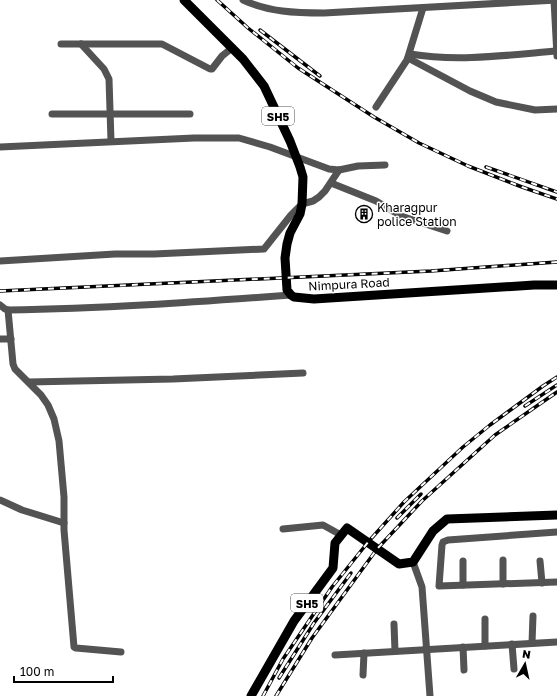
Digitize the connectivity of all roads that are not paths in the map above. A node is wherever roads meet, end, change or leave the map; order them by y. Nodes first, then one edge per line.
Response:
1 (184, 0) edge
2 (243, 0) edge
3 (555, 0) edge
4 (428, 5) edge
5 (556, 24) edge
6 (61, 44) dead end
7 (81, 44) junction
8 (232, 48) junction
9 (557, 51) edge
10 (409, 56) junction
11 (557, 56) edge
12 (376, 107) dead end
13 (557, 109) edge
14 (52, 114) dead end
15 (110, 114) junction
16 (190, 114) dead end
17 (111, 141) junction
18 (0, 147) edge
19 (297, 158) junction
20 (385, 165) dead end
21 (339, 170) junction
22 (330, 183) junction
23 (302, 204) junction
24 (447, 231) dead end
25 (0, 254) edge
26 (0, 262) edge
27 (557, 285) edge
28 (289, 293) junction
29 (0, 304) edge
30 (8, 310) junction
31 (0, 339) edge
32 (11, 339) junction
33 (303, 372) dead end
34 (29, 382) junction
35 (0, 500) edge
36 (557, 515) edge
37 (64, 523) junction
38 (283, 529) dead end
39 (557, 532) edge
40 (341, 535) junction
41 (503, 560) dead end
42 (463, 561) dead end
43 (540, 561) dead end
44 (413, 562) junction
45 (542, 582) junction
46 (557, 582) edge
47 (503, 584) junction
48 (463, 585) junction
49 (533, 616) dead end
50 (485, 619) dead end
51 (394, 624) dead end
52 (557, 642) edge
53 (532, 643) junction
54 (512, 644) junction
55 (485, 646) junction
56 (463, 647) junction
57 (427, 649) junction
58 (395, 651) junction
59 (121, 652) dead end
60 (364, 653) junction
61 (335, 655) dead end
62 (514, 669) dead end
63 (464, 670) dead end
64 (363, 676) dead end
65 (251, 696) edge
66 (430, 696) edge

1 - 8 main road, SH5
2 - 4 street
3 - 4 street
3 - 5 street
4 - 10 street
5 - 9 street
6 - 7 street
7 - 8 street
7 - 15 street
8 - 19 main road, SH5
9 - 10 street
9 - 11 street
10 - 12 street
10 - 13 street
14 - 15 street
15 - 16 street
15 - 17 street
17 - 18 street
17 - 19 street
19 - 21 street
19 - 23 main road, SH5
20 - 21 street
21 - 22 street
22 - 23 street
22 - 24 street
23 - 26 street
23 - 28 main road, SH5
25 - 26 street
27 - 28 main road, Nimpura Road
28 - 30 street
29 - 30 street
30 - 32 street
31 - 32 street
32 - 34 street
33 - 34 street
34 - 37 street
35 - 37 street
36 - 44 main road
37 - 59 street
38 - 40 street
39 - 48 street
40 - 44 main road
40 - 65 main road, SH5
41 - 47 street
42 - 48 street
43 - 45 street
44 - 57 street
45 - 46 street
45 - 47 street
47 - 48 street
49 - 53 street
50 - 55 street
51 - 58 street
52 - 53 street
53 - 54 street
54 - 55 street
54 - 62 street
55 - 56 street
56 - 57 street
56 - 63 street
57 - 58 street
57 - 66 street
58 - 60 street
60 - 61 street
60 - 64 street

